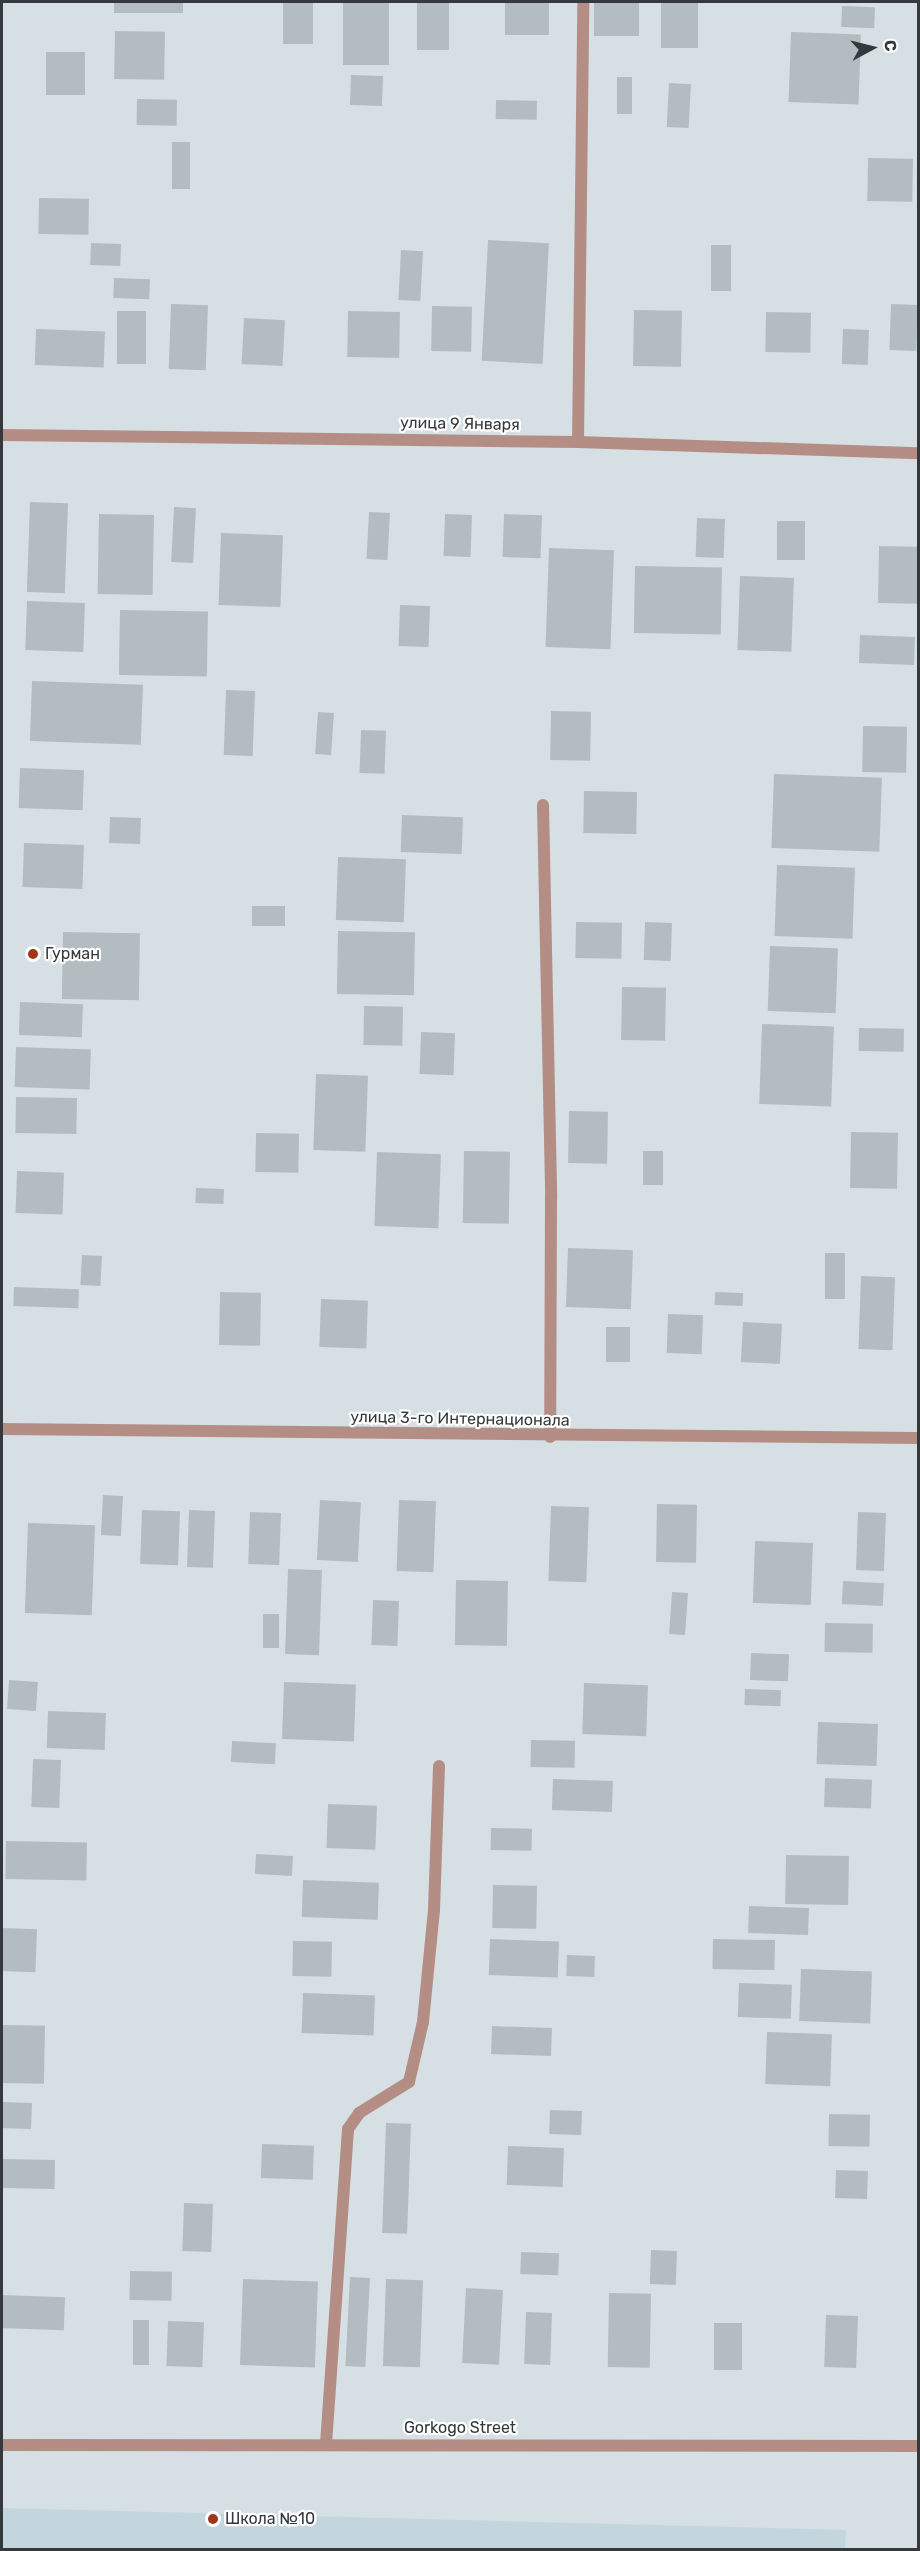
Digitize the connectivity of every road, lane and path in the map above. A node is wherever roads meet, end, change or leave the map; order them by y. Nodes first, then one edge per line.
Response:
1 (583, 2) edge
2 (2, 435) edge
3 (578, 442) junction
4 (918, 453) edge
5 (543, 805) dead end
6 (2, 1429) edge
7 (550, 1437) junction
8 (918, 1438) edge
9 (439, 1766) dead end
10 (326, 2444) junction
11 (2, 2445) edge
12 (918, 2446) edge

1 - 3 street
2 - 3 street, улица 9 Января
3 - 4 street, улица 9 Января
5 - 7 street
6 - 7 street, улица 3-го Интернационала
7 - 8 street, улица 3-го Интернационала
9 - 10 street
10 - 11 street, Gorkogo Street
10 - 12 street, Gorkogo Street

